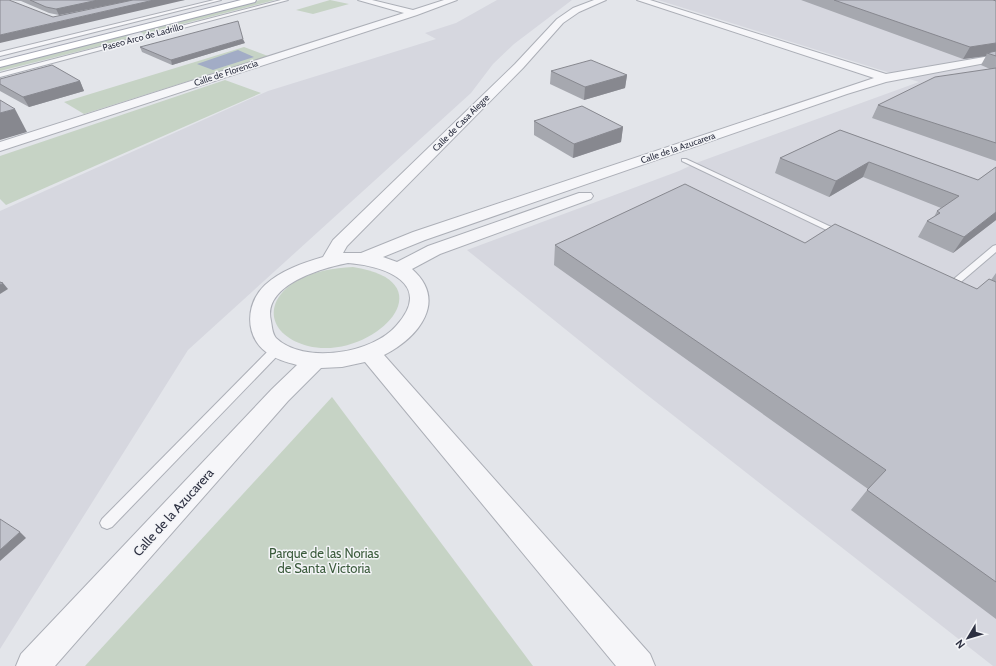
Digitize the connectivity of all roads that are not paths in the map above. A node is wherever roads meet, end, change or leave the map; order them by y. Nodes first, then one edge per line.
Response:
1 (219, 0) edge
2 (235, 0) edge
3 (252, 0) edge
4 (286, 0) edge
5 (362, 0) edge
6 (453, 0) edge
7 (602, 0) edge
8 (641, 0) edge
9 (414, 13) junction
10 (0, 54) edge
11 (0, 58) edge
12 (996, 58) edge
13 (0, 64) edge
14 (996, 67) edge
15 (0, 75) edge
16 (886, 78) junction
17 (905, 84) junction
18 (0, 147) edge
19 (684, 160) junction
20 (670, 166) dead end
21 (598, 192) dead end
22 (850, 238) edge
23 (996, 248) edge
24 (365, 258) junction
25 (331, 260) junction
26 (399, 268) junction
27 (951, 285) edge
28 (277, 350) junction
29 (370, 353) junction
30 (316, 361) junction
31 (107, 523) dead end
32 (33, 666) edge
33 (638, 666) edge

1 - 10 lane, Paseo Arco de Ladrillo
2 - 11 main road, Paseo Arco de Ladrillo
3 - 13 main road, Paseo Arco de Ladrillo
4 - 15 lane, Paseo Arco de Ladrillo
5 - 9 street
6 - 9 street, Calle de Florencia
7 - 25 street, Calle de Casa Alegre
8 - 16 street
9 - 18 street, Calle de Florencia
12 - 16 street, Calle de la Azucarera
14 - 17 street, Calle de la Azucarera
16 - 17 street
16 - 24 street, Calle de la Azucarera
17 - 19 street, Calle de la Azucarera
19 - 20 street, Calle de la Azucarera
19 - 22 lane
21 - 26 street
23 - 27 lane
24 - 25 street
24 - 26 street
25 - 28 street
26 - 29 street
28 - 30 street
28 - 31 lane
29 - 30 street
29 - 33 street
30 - 32 street, Calle de la Azucarera

